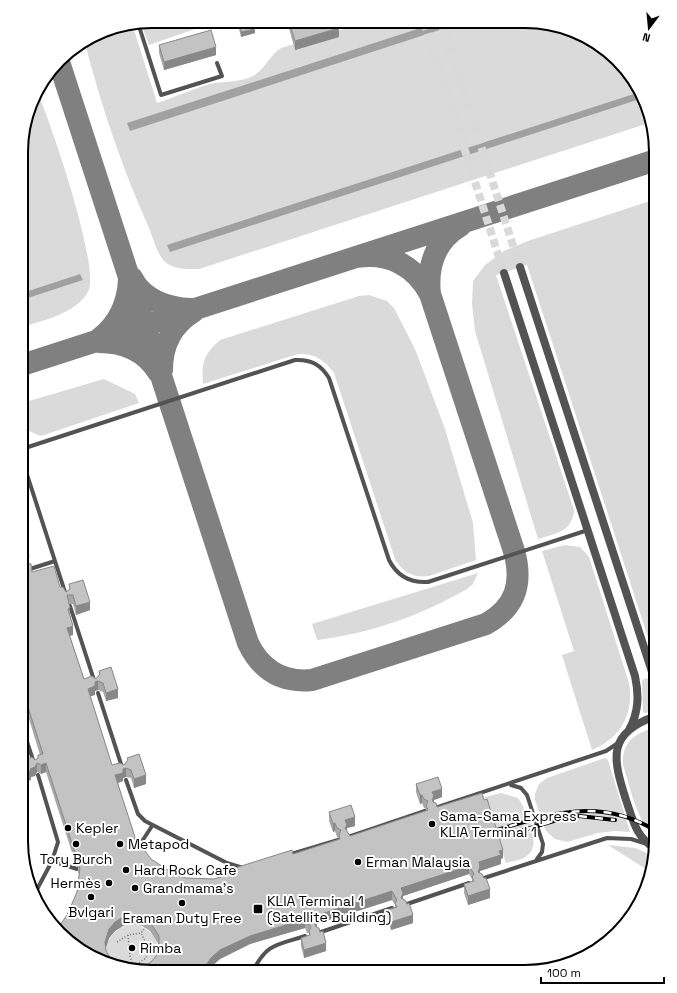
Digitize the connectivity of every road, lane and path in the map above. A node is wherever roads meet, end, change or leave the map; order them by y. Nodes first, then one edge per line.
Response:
1 (140, 29) edge
2 (217, 63) dead end
3 (520, 267) tunnel mouth
4 (504, 273) tunnel mouth
5 (28, 447) edge
6 (28, 478) edge
7 (588, 530) junction
8 (54, 561) junction
9 (30, 569) edge
10 (67, 597) edge
11 (70, 606) edge
12 (649, 667) edge
13 (95, 684) edge
14 (98, 694) dead end
15 (649, 719) edge
16 (629, 730) junction
17 (623, 738) junction
18 (28, 744) edge
19 (35, 765) edge
20 (123, 770) edge
21 (38, 775) dead end
22 (126, 780) dead end
23 (508, 785) junction
24 (435, 808) edge
25 (425, 811) edge
26 (152, 826) junction
27 (348, 837) edge
28 (338, 840) edge
29 (648, 844) joint
30 (137, 849) edge
31 (280, 858) edge
32 (52, 861) junction
33 (535, 861) junction
34 (247, 867) edge
35 (77, 869) edge
36 (481, 879) edge
37 (471, 882) edge
38 (38, 888) edge
39 (404, 904) edge
40 (394, 908) edge
41 (147, 926) edge
42 (141, 933) junction
43 (318, 933) edge
44 (128, 935) junction
45 (308, 936) edge
46 (117, 942) dead end
47 (137, 964) joint
48 (256, 965) edge

1 - 2 lane
3 - 12 street
4 - 7 street
5 - 7 lane
6 - 8 lane
7 - 16 street
8 - 9 lane
8 - 10 lane
11 - 13 lane
14 - 20 lane
15 - 16 street
16 - 17 street
17 - 23 lane
17 - 29 street
18 - 19 lane
21 - 32 lane
22 - 26 lane
23 - 24 lane
23 - 33 lane
25 - 27 lane
26 - 30 lane
26 - 34 lane
28 - 31 lane
29 - 33 lane
32 - 35 lane
32 - 38 lane
33 - 36 lane
37 - 39 lane
40 - 43 lane
41 - 42 path
42 - 44 path
42 - 47 path
44 - 46 path
44 - 47 path
45 - 48 lane

